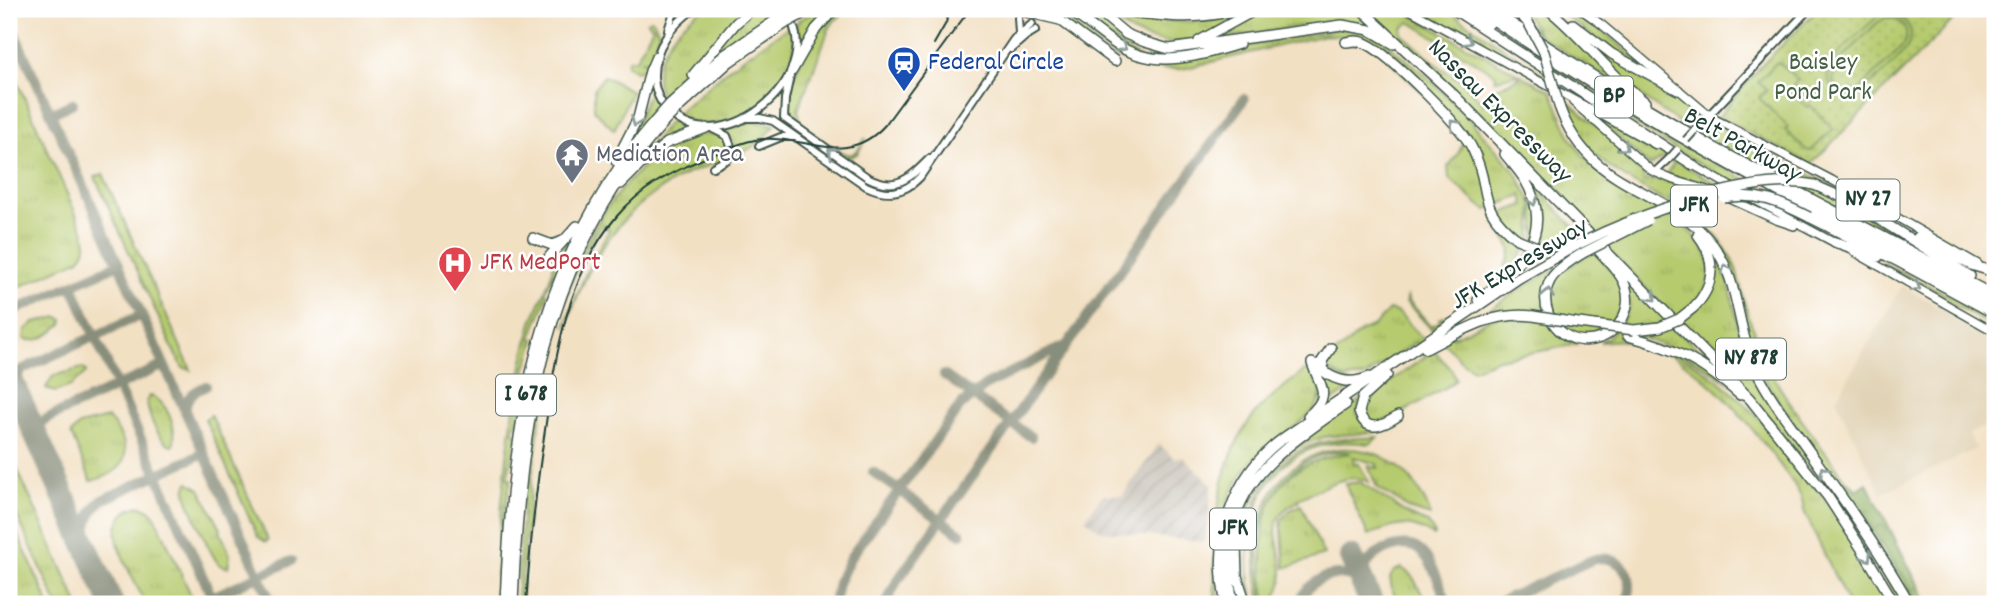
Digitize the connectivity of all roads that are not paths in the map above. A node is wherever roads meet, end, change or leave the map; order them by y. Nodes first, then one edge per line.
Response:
1 (675, 9) edge
2 (694, 9) edge
3 (752, 9) edge
4 (811, 9) edge
5 (835, 9) edge
6 (1013, 9) edge
7 (1065, 9) edge
8 (1096, 9) edge
9 (1110, 9) edge
10 (1240, 9) edge
11 (1257, 9) edge
12 (1361, 9) edge
13 (1408, 9) edge
14 (1453, 9) edge
15 (1464, 9) edge
16 (1476, 9) edge
17 (1489, 9) edge
18 (1517, 9) edge
19 (1550, 9) edge
20 (1580, 9) edge
21 (1809, 9) edge
22 (789, 14) edge
23 (1018, 18) dead end
24 (1290, 32) junction
25 (1019, 33) junction
26 (667, 36) junction
27 (1346, 41) dead end
28 (1152, 44) junction
29 (1005, 56) junction
30 (656, 57) junction
31 (1115, 61) dead end
32 (1430, 71) junction
33 (791, 72) junction
34 (1556, 89) junction
35 (1678, 90) junction
36 (1610, 95) junction
37 (674, 104) junction
38 (664, 116) junction
39 (1709, 116) junction
40 (745, 118) junction
41 (1483, 124) junction
42 (707, 128) junction
43 (1680, 128) junction
44 (797, 137) junction
45 (760, 146) dead end
46 (934, 153) junction
47 (1693, 166) junction
48 (713, 167) dead end
49 (1655, 172) junction
50 (1536, 178) junction
51 (599, 196) junction
52 (1650, 197) junction
53 (600, 210) junction
54 (1888, 222) junction
55 (1813, 232) junction
56 (533, 238) dead end
57 (565, 240) junction
58 (1835, 242) junction
59 (1580, 249) junction
60 (549, 257) dead end
61 (1993, 272) edge
62 (1995, 294) edge
63 (1971, 301) junction
64 (1995, 305) edge
65 (1995, 314) edge
66 (1995, 332) edge
67 (1631, 333) junction
68 (1447, 334) junction
69 (1331, 348) dead end
70 (1423, 349) junction
71 (1398, 361) junction
72 (1327, 375) junction
73 (1387, 375) junction
74 (1398, 416) dead end
75 (1785, 442) junction
76 (1267, 463) junction
77 (1254, 466) junction
78 (505, 604) edge
79 (513, 604) edge
80 (1224, 604) edge
81 (1233, 604) edge
82 (1246, 604) edge
83 (1895, 604) edge
84 (1910, 604) edge

1 - 26 street
2 - 26 street
3 - 37 highway
4 - 22 highway, I 678
5 - 33 highway
6 - 31 highway
7 -> 24 highway
8 - 28 highway
9 - 10 highway
11 - 28 highway
12 - 32 highway, Nassau Expressway / NY 878
13 -> 34 main road, NY 27
14 - 47 highway
15 - 36 highway
16 - 36 highway, Belt Parkway / BP
17 - 43 highway, Belt Parkway / BP
18 - 52 highway, Nassau Expressway / NY 878, bridge
19 - 35 highway
19 - 43 highway
20 - 35 main road, NY 27
21 - 39 street
22 - 33 street
22 - 37 highway, I 678
23 - 25 street
24 - 28 highway
24 - 32 highway
25 - 29 street
25 - 29 street
26 - 30 street
59 -> 27 highway, bridge
29 - 46 street
30 - 42 street
30 -> 51 highway
32 - 41 highway, Nassau Expressway / NY 878
33 - 40 street
46 -> 33 street
34 - 47 main road, NY 27
34 -> 49 main road
35 - 39 main road, NY 27
36 - 64 highway, Belt Parkway / BP
37 - 38 highway, I 678, bridge
38 - 51 highway, I 678
38 - 53 highway, I 678
39 - 49 street, bridge
39 - 61 main road, NY 27
40 - 42 street
40 - 44 street
41 - 50 highway, Nassau Expressway / NY 878
41 -> 68 highway
42 - 48 street
42 - 53 highway
43 - 62 highway, Belt Parkway / BP
44 - 45 street
44 - 46 street
47 - 55 main road, NY 27
49 - 55 main road
50 -> 59 highway
50 -> 75 highway, Nassau Expressway / NY 878
51 - 57 highway
51 - 78 highway, I 678
52 - 67 highway, bridge
84 -> 52 highway, Nassau Expressway / NY 878
53 - 79 highway, I 678
54 - 59 highway, JFK Expressway / JFK, bridge
54 - 61 highway
54 - 62 highway
55 - 58 main road, NY 27
56 - 57 highway
57 - 60 highway
58 - 63 highway
58 -> 66 main road, NY 27
59 - 63 highway, JFK Expressway / JFK, bridge
59 - 68 highway, JFK Expressway / JFK
63 - 65 highway, JFK Expressway / JFK
67 - 68 highway, bridge
67 - 75 highway
68 - 70 highway
69 - 72 highway
70 - 71 highway, JFK
70 - 73 highway, JFK
71 - 72 highway
71 - 77 highway, JFK
72 - 77 highway
73 - 74 highway
73 - 76 highway, JFK
75 -> 83 highway, Nassau Expressway / NY 878
76 - 81 highway, JFK
76 - 82 highway
77 - 80 highway, JFK

